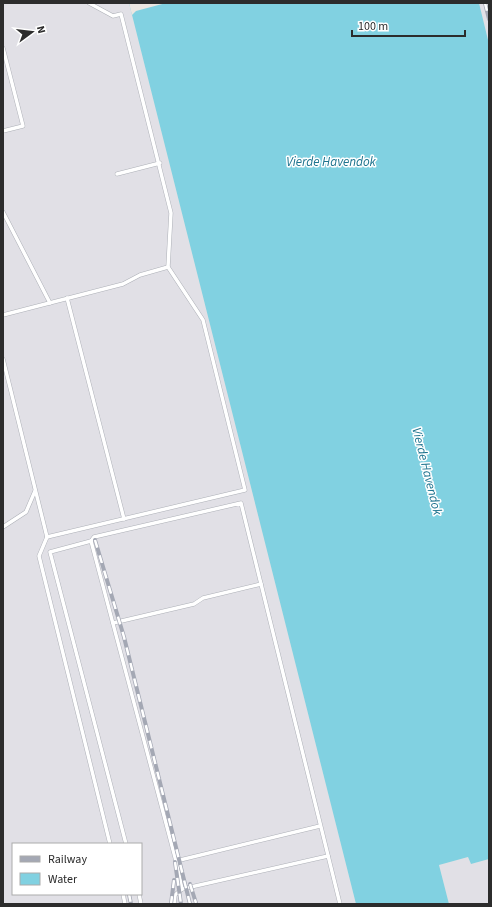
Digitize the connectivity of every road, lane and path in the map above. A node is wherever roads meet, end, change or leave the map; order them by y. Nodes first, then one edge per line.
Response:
1 (89, 3) edge
2 (3, 48) edge
3 (3, 131) edge
4 (160, 163) junction
5 (117, 174) dead end
6 (3, 212) edge
7 (168, 267) junction
8 (67, 298) junction
9 (50, 303) junction
10 (3, 315) edge
11 (3, 359) edge
12 (35, 490) junction
13 (124, 519) junction
14 (3, 527) edge
15 (47, 537) junction
16 (91, 541) junction
17 (261, 584) junction
18 (113, 624) junction
19 (320, 826) junction
20 (110, 843) edge
21 (126, 843) edge
22 (328, 856) junction
23 (176, 861) junction
24 (182, 889) junction
25 (174, 904) edge
26 (340, 904) edge

1 - 4 lane
2 - 3 lane
4 - 5 lane
4 - 7 lane
6 - 9 lane
7 - 8 lane
7 - 13 lane
8 - 9 lane
8 - 13 lane
9 - 10 lane
11 - 12 lane
12 - 14 lane
12 - 15 lane
13 - 15 lane
15 - 20 lane
16 - 17 lane
16 - 18 lane
16 - 21 lane
17 - 18 lane
17 - 19 lane
18 - 23 lane
19 - 22 lane
19 - 23 lane
22 - 24 lane
22 - 26 lane
23 - 24 lane
24 - 25 lane

